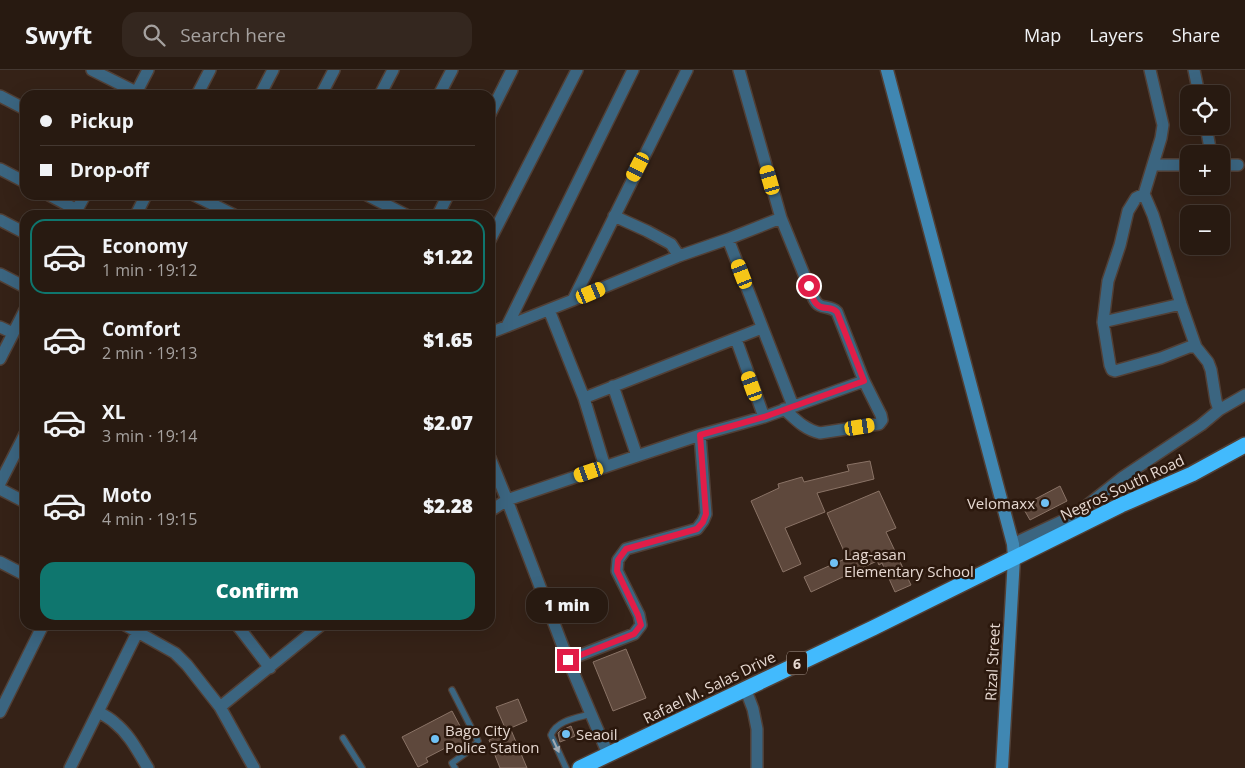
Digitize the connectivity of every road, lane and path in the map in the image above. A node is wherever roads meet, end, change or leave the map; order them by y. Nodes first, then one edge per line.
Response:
1 (94, 70) edge
2 (148, 70) edge
3 (210, 70) edge
4 (273, 70) edge
5 (334, 70) edge
6 (393, 70) edge
7 (452, 70) edge
8 (512, 70) edge
9 (577, 70) edge
10 (633, 70) edge
11 (687, 70) edge
12 (739, 70) edge
13 (887, 70) edge
14 (1150, 70) edge
15 (1194, 70) edge
16 (1197, 85) edge
17 (129, 90) edge
18 (138, 90) edge
19 (200, 90) edge
20 (263, 90) edge
21 (324, 90) edge
22 (383, 90) edge
23 (442, 90) edge
24 (0, 96) edge
25 (495, 104) edge
26 (20, 106) edge
27 (1153, 165) junction
28 (1180, 165) edge
29 (1230, 165) edge
30 (1238, 165) dead end
31 (0, 169) edge
32 (20, 179) edge
33 (1144, 194) junction
34 (57, 200) edge
35 (204, 200) edge
36 (386, 200) edge
37 (73, 210) edge
38 (224, 210) edge
39 (399, 210) edge
40 (614, 216) junction
41 (781, 218) junction
42 (0, 220) edge
43 (20, 230) edge
44 (495, 230) edge
45 (728, 239) junction
46 (679, 256) junction
47 (0, 274) edge
48 (20, 284) edge
49 (573, 300) junction
50 (1181, 304) junction
51 (549, 310) junction
52 (20, 320) edge
53 (1102, 322) junction
54 (507, 326) junction
55 (0, 327) edge
56 (762, 328) junction
57 (495, 331) edge
58 (13, 334) junction
59 (736, 339) junction
60 (1196, 347) junction
61 (0, 359) edge
62 (864, 381) junction
63 (613, 386) junction
64 (1245, 396) edge
65 (584, 398) junction
66 (789, 407) junction
67 (1219, 410) junction
68 (764, 417) junction
69 (700, 435) junction
70 (20, 444) edge
71 (1245, 445) edge
72 (637, 456) junction
73 (605, 467) junction
74 (495, 470) edge
75 (0, 483) edge
76 (0, 489) edge
77 (20, 499) edge
78 (507, 500) junction
79 (495, 508) edge
80 (1014, 551) junction
81 (0, 562) edge
82 (20, 572) edge
83 (41, 630) edge
84 (241, 630) edge
85 (315, 630) edge
86 (138, 631) joint
87 (568, 660) junction
88 (270, 668) junction
89 (452, 690) dead end
90 (745, 692) junction
91 (220, 707) junction
92 (0, 712) edge
93 (98, 712) junction
94 (590, 714) junction
95 (343, 738) dead end
96 (608, 754) junction
97 (70, 768) edge
98 (148, 768) edge
99 (254, 768) edge
100 (362, 768) edge
101 (455, 768) edge
102 (566, 768) edge
103 (580, 768) edge
104 (757, 768) edge
105 (1002, 768) edge

1 - 17 street
2 - 18 street
3 - 19 street
4 - 20 street
5 - 21 street
6 - 22 street
7 - 23 street
8 - 25 street
9 - 44 street
10 - 54 street
11 - 40 street
12 - 41 street
13 - 80 street, Rizal Street
14 - 27 street
15 - 16 street
24 - 26 street
27 - 28 street
27 - 33 street
29 - 30 street
31 - 32 street
33 - 50 street
33 - 53 street
34 - 37 street
35 - 38 street
36 - 39 street
40 - 46 street
40 - 49 street
41 - 45 street
41 - 62 street
42 - 43 street
45 - 46 street
45 - 56 street
46 - 49 street
47 - 48 street
49 - 51 street
50 - 53 street
50 - 60 street
51 - 54 street
51 - 65 street
52 - 58 street
53 - 60 street
54 - 57 street
55 - 58 street
56 - 59 street
56 - 66 street
58 - 61 street
59 - 63 street
59 - 68 street
60 - 67 street
62 - 66 street
62 - 66 street
63 - 65 street
63 - 72 street
64 - 67 street
65 - 73 street
66 - 68 street
67 - 80 street
68 - 69 street
69 - 72 street
69 - 87 street
70 - 75 street
71 - 80 highway, Negros South Road / 6
72 - 73 street
73 - 78 street
74 - 78 street
76 - 77 street
78 - 79 street
78 - 87 street
80 - 90 highway, Rafael M. Salas Drive / 6
80 - 105 street, Rizal Street
81 - 82 street
83 - 92 street
84 - 88 street
85 - 88 street
86 - 91 street
86 - 93 street
87 - 94 street
88 - 91 street
89 - 101 lane
90 - 96 highway, Rafael M. Salas Drive / 6
90 - 104 street
91 - 99 street
93 - 97 street
93 - 98 street
94 - 96 street
94 -> 102 lane
95 - 100 lane
96 - 103 highway, Rafael M. Salas Drive / 6

